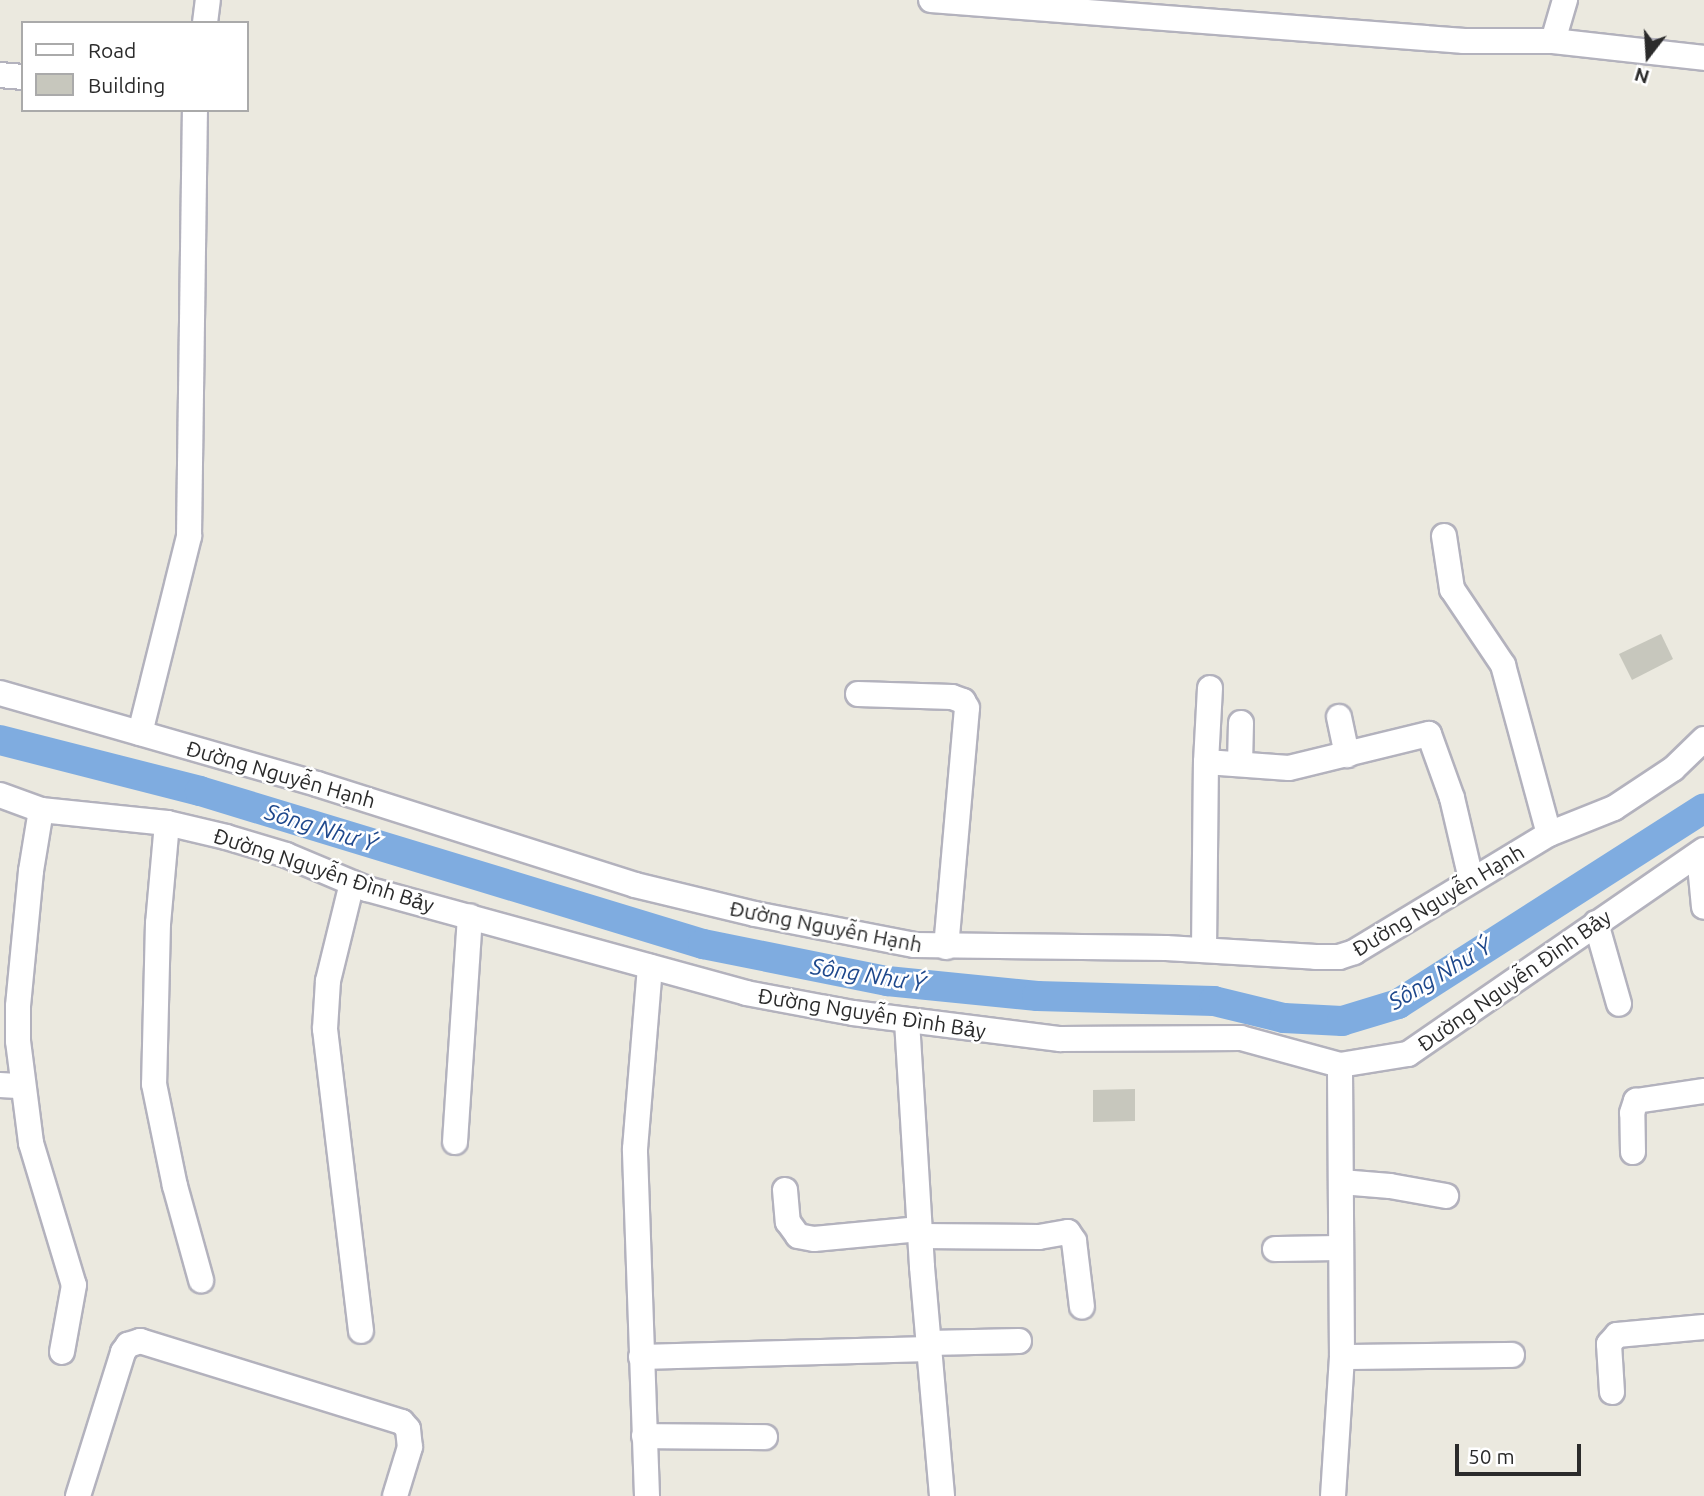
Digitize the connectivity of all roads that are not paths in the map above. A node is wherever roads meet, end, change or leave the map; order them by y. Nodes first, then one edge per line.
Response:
1 (208, 0) edge
2 (931, 0) edge
3 (1565, 0) edge
4 (205, 21) edge
5 (1553, 40) junction
6 (1704, 58) edge
7 (0, 75) edge
8 (21, 77) edge
9 (195, 112) edge
10 (1444, 536) dead end
11 (1210, 688) dead end
12 (0, 693) edge
13 (858, 694) dead end
14 (1339, 717) dead end
15 (1241, 723) dead end
16 (140, 733) junction
17 (1704, 739) edge
18 (1346, 755) junction
19 (1206, 762) junction
20 (1241, 764) junction
21 (0, 795) edge
22 (41, 810) junction
23 (167, 823) junction
24 (1549, 834) junction
25 (1702, 852) edge
26 (1471, 879) junction
27 (352, 883) junction
28 (1704, 908) edge
29 (470, 916) junction
30 (1596, 923) junction
31 (946, 947) junction
32 (1204, 950) junction
33 (650, 967) junction
34 (1619, 1004) dead end
35 (907, 1021) junction
36 (1340, 1065) junction
37 (11, 1086) edge
38 (1704, 1091) edge
39 (455, 1142) dead end
40 (1633, 1152) dead end
41 (1340, 1182) junction
42 (785, 1190) dead end
43 (1446, 1196) dead end
44 (920, 1232) junction
45 (1341, 1248) junction
46 (1275, 1249) dead end
47 (201, 1280) dead end
48 (1082, 1307) dead end
49 (1704, 1327) edge
50 (361, 1331) dead end
51 (1019, 1340) dead end
52 (929, 1346) junction
53 (62, 1352) dead end
54 (1512, 1355) dead end
55 (640, 1357) junction
56 (1342, 1357) junction
57 (1612, 1392) dead end
58 (644, 1436) junction
59 (765, 1437) dead end
60 (78, 1496) edge
61 (395, 1496) edge
62 (647, 1496) edge
63 (943, 1496) edge
64 (1333, 1496) edge

1 - 4 street
2 - 5 street
3 - 5 street
5 - 6 street
7 - 8 street
9 - 16 street
10 - 24 street
11 - 19 street
12 - 16 street, Đường Nguyễn Hạnh
13 - 31 street
14 - 18 street
15 - 20 street
16 - 31 street, Đường Nguyễn Hạnh
17 - 24 street, Đường Nguyễn Hạnh
18 - 20 street
18 - 26 street
19 - 20 street
19 - 32 street
21 - 22 street, Đường Nguyễn Đình Bảy
22 - 23 street, Đường Nguyễn Đình Bảy
22 - 37 street
23 - 27 street, Đường Nguyễn Đình Bảy
23 - 47 street
24 - 26 street, Đường Nguyễn Hạnh
25 - 28 street
25 - 30 street, Đường Nguyễn Đình Bảy
26 - 32 street, Đường Nguyễn Hạnh
27 - 29 street, Đường Nguyễn Đình Bảy
27 - 50 street
29 - 33 street, Đường Nguyễn Đình Bảy
29 - 39 street
30 - 34 street
30 - 36 street, Đường Nguyễn Đình Bảy
31 - 32 street, Đường Nguyễn Hạnh
33 - 35 street, Đường Nguyễn Đình Bảy
33 - 55 street
35 - 36 street, Đường Nguyễn Đình Bảy
35 - 44 street
36 - 41 street
37 - 53 street
38 - 40 street
41 - 43 street
41 - 45 street
42 - 44 street
44 - 48 street
44 - 52 street
45 - 46 street
45 - 56 street
49 - 57 street
51 - 52 street
52 - 55 street
52 - 63 street
54 - 56 street
55 - 58 street
56 - 64 street
58 - 59 street
58 - 62 street
60 - 61 street

